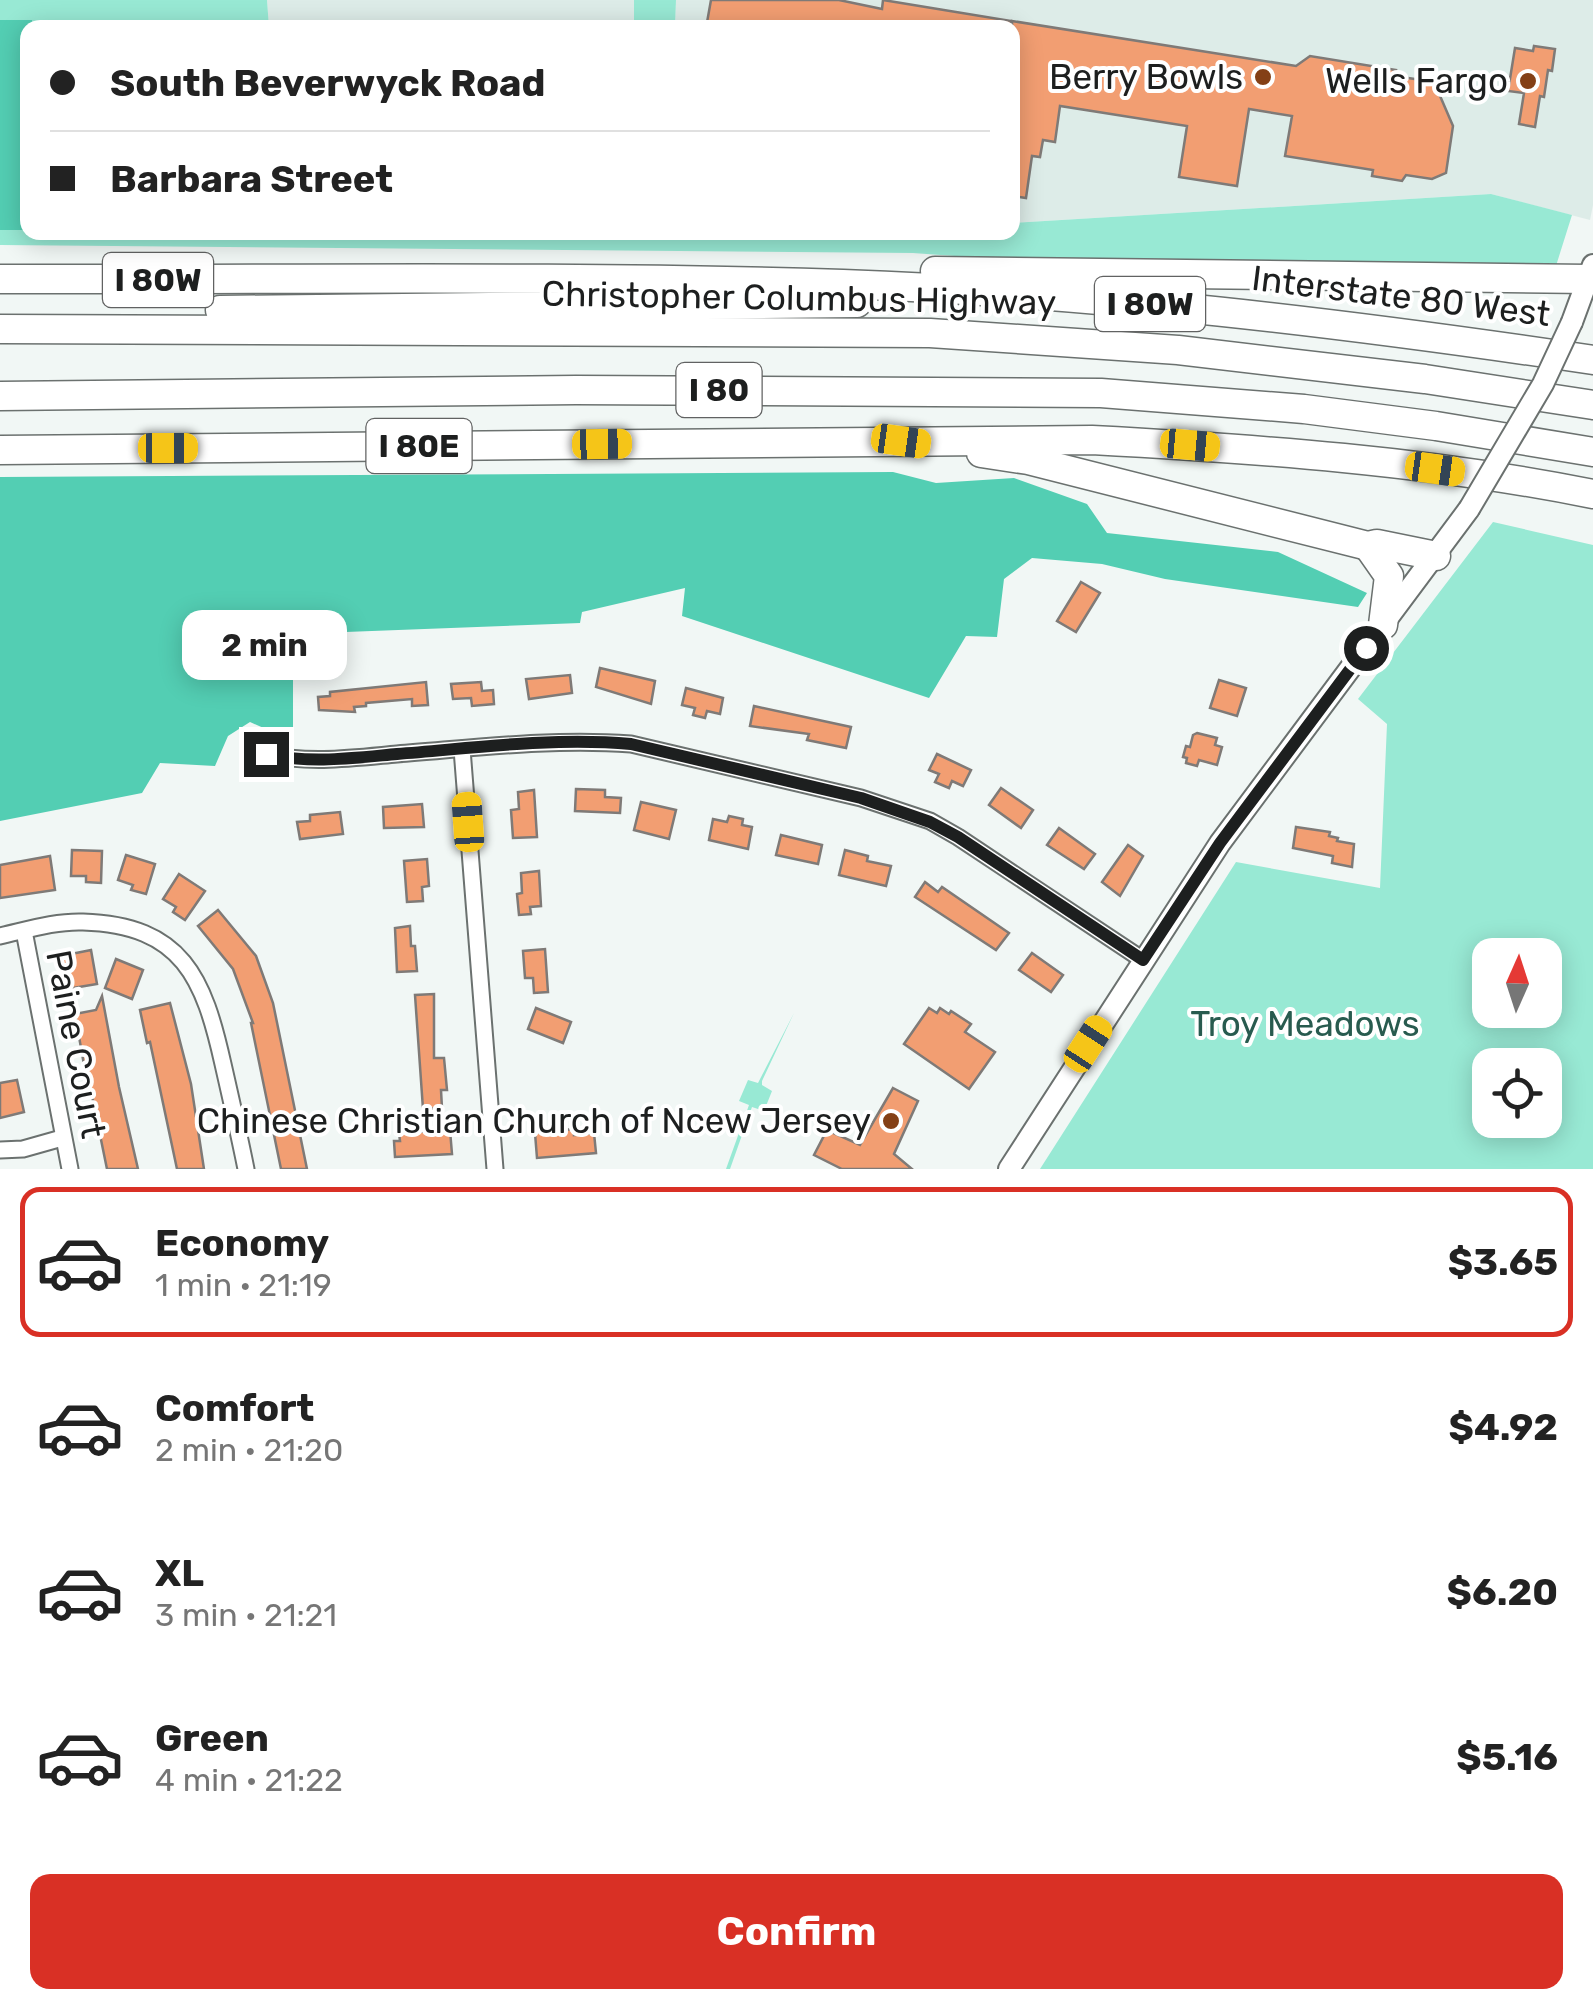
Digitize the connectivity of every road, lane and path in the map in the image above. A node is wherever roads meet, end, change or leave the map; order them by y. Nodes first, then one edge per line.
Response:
1 (1591, 272) edge
2 (0, 279) edge
3 (846, 284) junction
4 (0, 328) edge
5 (41, 329) junction
6 (1452, 340) junction
7 (1593, 360) edge
8 (0, 396) edge
9 (1593, 405) edge
10 (901, 441) junction
11 (0, 450) edge
12 (1593, 452) edge
13 (1593, 494) edge
14 (1368, 546) junction
15 (1436, 556) junction
16 (1383, 625) junction
17 (462, 749) junction
18 (266, 754) dead end
19 (24, 931) junction
20 (0, 936) edge
21 (1143, 960) junction
22 (62, 1138) junction
23 (0, 1150) edge
24 (70, 1169) edge
25 (246, 1169) edge
26 (496, 1169) edge
27 (1009, 1169) edge

1 - 3 highway
1 - 15 main road, bridge
2 - 3 highway, Interstate 80 West / I 80W
3 - 6 highway, Interstate 80 West / I 80W
4 - 5 highway, Christopher Columbus Highway / I 80
5 - 6 highway
5 - 9 highway, Christopher Columbus Highway / I 80
6 - 7 highway, Interstate 80 West / I 80W
8 - 12 highway, I 80
10 - 11 highway, I 80E
10 - 13 highway, I 80E
10 - 14 highway
14 - 15 highway
14 - 16 highway
15 - 16 main road
16 - 21 main road
17 - 18 street
17 - 21 street
17 - 26 street
19 - 20 street
19 - 22 street, Paine Court
19 - 25 street
21 - 27 main road
22 - 23 street
22 - 24 street, Paine Court

